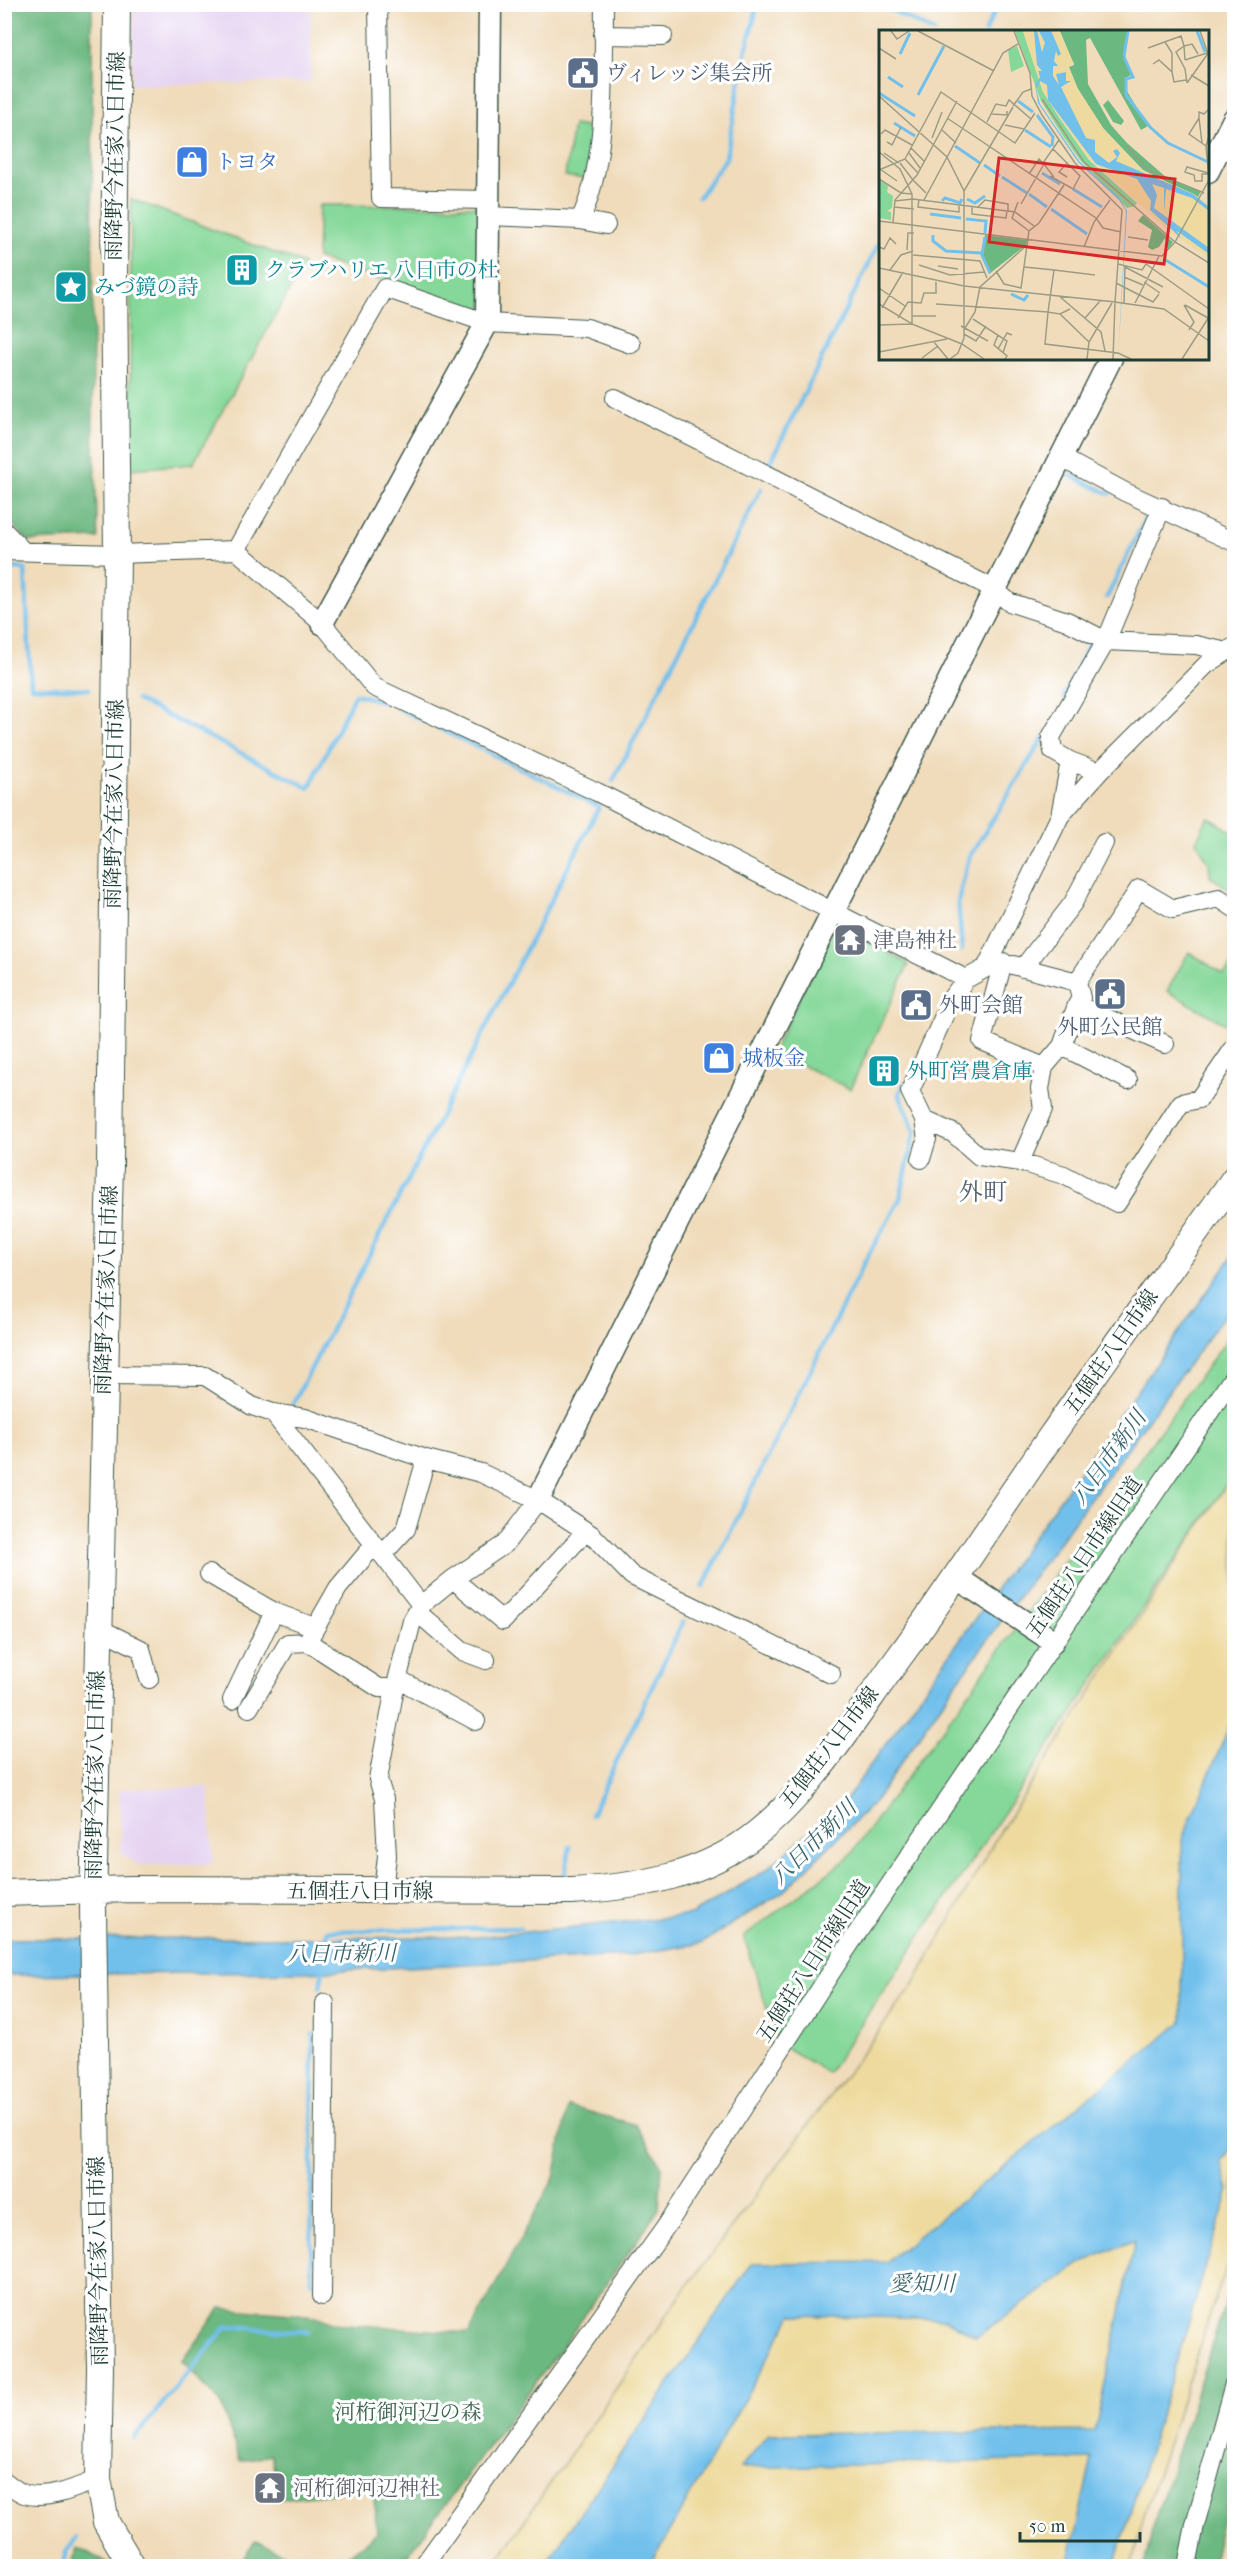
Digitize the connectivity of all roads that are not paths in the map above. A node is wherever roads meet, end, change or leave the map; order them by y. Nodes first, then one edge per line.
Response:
1 (117, 4) edge
2 (378, 4) edge
3 (490, 4) edge
4 (604, 4) edge
5 (603, 35) junction
6 (663, 36) dead end
7 (1234, 119) edge
8 (1209, 169) edge
9 (489, 208) junction
10 (580, 220) junction
11 (606, 225) dead end
12 (487, 323) junction
13 (631, 344) dead end
14 (1110, 360) edge
15 (615, 398) dead end
16 (1060, 458) junction
17 (1162, 507) junction
18 (4, 531) edge
19 (1234, 542) edge
20 (236, 550) junction
21 (4, 551) edge
22 (23, 551) junction
23 (117, 554) junction
24 (994, 589) junction
25 (322, 623) junction
26 (1106, 642) junction
27 (1231, 649) edge
28 (1070, 762) junction
29 (1099, 772) junction
30 (1060, 816) junction
31 (1104, 843) dead end
32 (1234, 908) edge
33 (835, 911) junction
34 (995, 965) junction
35 (1023, 968) junction
36 (966, 979) junction
37 (1077, 982) junction
38 (1077, 1005) junction
39 (1165, 1044) dead end
40 (1062, 1046) junction
41 (1234, 1048) edge
42 (1044, 1066) junction
43 (1128, 1080) dead end
44 (924, 1120) junction
45 (921, 1160) dead end
46 (1020, 1162) junction
47 (1234, 1179) edge
48 (104, 1375) junction
49 (1234, 1376) edge
50 (273, 1413) junction
51 (426, 1459) junction
52 (538, 1500) junction
53 (586, 1531) junction
54 (378, 1550) junction
55 (208, 1574) dead end
56 (453, 1579) junction
57 (963, 1582) junction
58 (419, 1609) junction
59 (274, 1612) junction
60 (98, 1628) junction
61 (311, 1634) junction
62 (1046, 1636) junction
63 (486, 1659) dead end
64 (831, 1674) dead end
65 (149, 1679) dead end
66 (397, 1684) junction
67 (477, 1721) dead end
68 (383, 1891) junction
69 (4, 1893) edge
70 (93, 1900) junction
71 (325, 2003) dead end
72 (322, 2296) dead end
73 (1234, 2384) edge
74 (98, 2479) junction
75 (4, 2481) edge
76 (132, 2566) edge
77 (423, 2566) edge
78 (1187, 2566) edge

1 - 23 main road, 雨降野今在家八日市線
2 - 9 street
3 - 9 street
4 - 5 street
5 - 6 street
5 - 10 street
7 - 8 street
9 - 10 street
9 - 12 street
10 - 11 street
12 - 13 street
12 - 20 street
12 - 25 street
14 - 16 street
15 - 24 street
16 - 17 street
16 - 24 street
17 - 19 street
17 - 26 street
18 - 22 street
20 - 23 street
20 - 25 street
21 - 22 street
22 - 23 street
23 - 48 main road, 雨降野今在家八日市線
24 - 26 street
24 - 33 street
25 - 33 street
26 - 27 street
26 - 28 street
27 - 29 street
28 - 29 street
28 - 30 street
29 - 30 street
30 - 34 street
31 - 35 street
32 - 37 street
33 - 36 street
33 - 52 street
34 - 35 street
34 - 36 street
34 - 42 street
35 - 37 street
36 - 44 street
37 - 38 street
38 - 39 street
38 - 40 street
40 - 42 street
40 - 43 street
41 - 46 street
42 - 46 street
44 - 45 street
44 - 46 street
47 - 57 main road, 五個荘八日市線
48 - 50 street
48 - 60 main road, 雨降野今在家八日市線
49 - 62 street, 五個荘八日市線旧道
50 - 51 street
50 - 54 street
51 - 52 street
51 - 54 street
52 - 53 street
52 - 56 street
53 - 56 street
53 - 64 street
54 - 58 street
54 - 61 street
55 - 59 street
56 - 58 street
57 - 62 street
57 - 68 main road, 五個荘八日市線
58 - 63 street
58 - 66 street
59 - 61 street
59 - 61 street
60 - 65 street
60 - 70 main road, 雨降野今在家八日市線
61 - 66 street
62 - 77 street, 五個荘八日市線旧道
66 - 67 street
66 - 68 street
68 - 70 main road, 五個荘八日市線
69 - 70 main road, 五個荘八日市線
70 - 74 main road, 雨降野今在家八日市線
71 - 72 street
73 - 78 street
74 - 75 street
74 - 76 main road, 雨降野今在家八日市線

